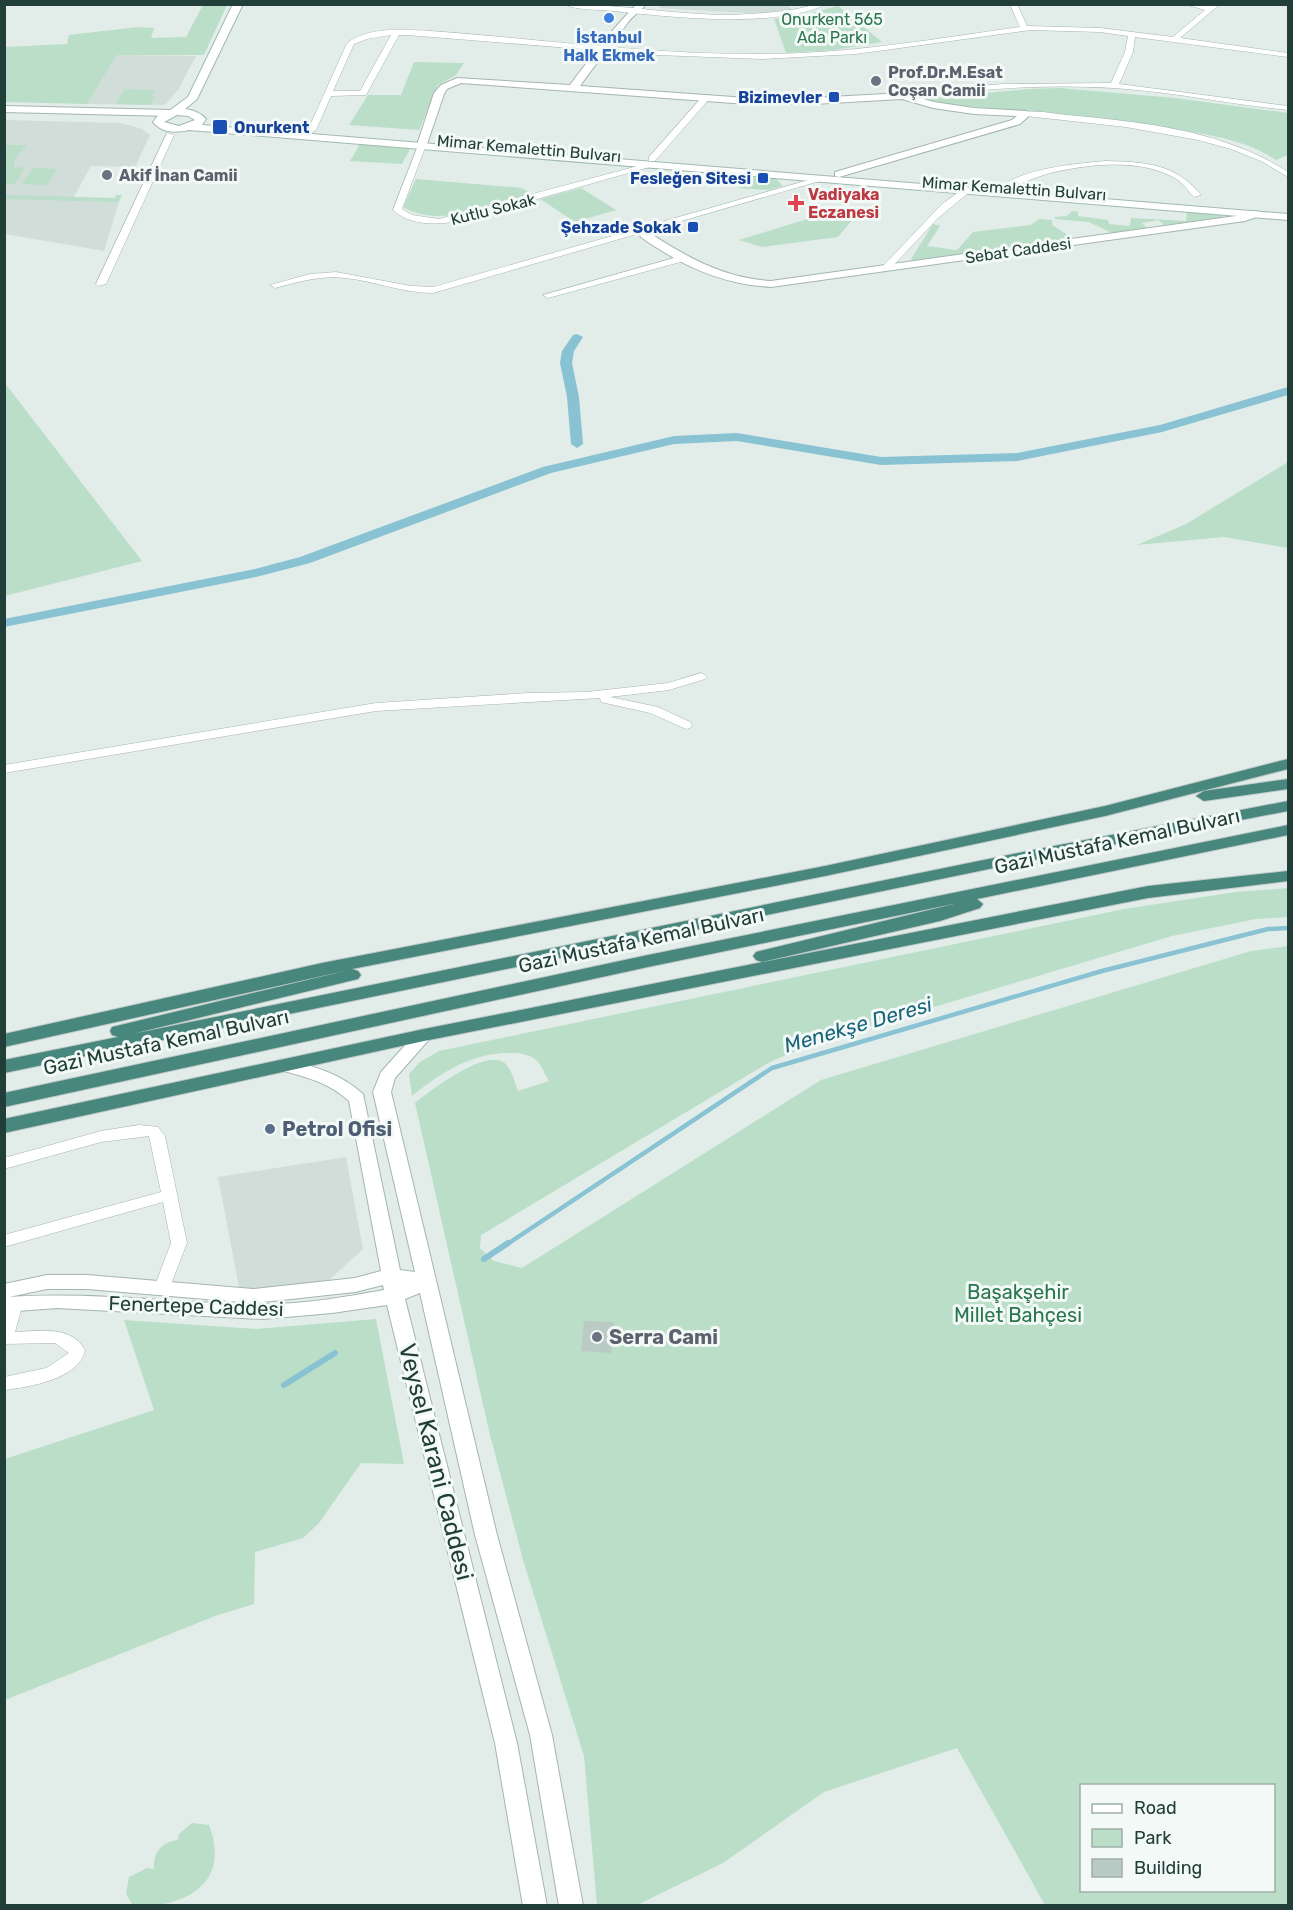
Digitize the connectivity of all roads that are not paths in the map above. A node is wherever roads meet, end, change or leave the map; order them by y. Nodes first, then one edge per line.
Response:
1 (238, 4) edge
2 (250, 4) edge
3 (567, 4) edge
4 (824, 4) edge
5 (1013, 4) edge
6 (1187, 4) edge
7 (640, 7) edge
8 (1214, 7) edge
9 (1024, 28) junction
10 (397, 32) junction
11 (1132, 34) junction
12 (1174, 40) junction
13 (603, 47) junction
14 (1288, 55) edge
15 (1114, 86) junction
16 (574, 87) junction
17 (328, 94) junction
18 (903, 96) junction
19 (706, 98) junction
20 (1288, 108) edge
21 (4, 109) edge
22 (172, 113) junction
23 (1026, 114) junction
24 (4, 115) edge
25 (200, 117) junction
26 (186, 128) junction
27 (164, 129) junction
28 (312, 130) junction
29 (422, 142) junction
30 (654, 161) junction
31 (839, 174) junction
32 (1288, 175) edge
33 (826, 178) junction
34 (973, 187) junction
35 (1004, 187) junction
36 (1197, 195) dead end
37 (1288, 210) edge
38 (1255, 214) junction
39 (1288, 217) edge
40 (641, 232) junction
41 (681, 259) junction
42 (886, 268) junction
43 (101, 285) dead end
44 (275, 285) dead end
45 (548, 295) dead end
46 (701, 677) dead end
47 (587, 696) junction
48 (686, 725) dead end
49 (1288, 764) edge
50 (4, 769) edge
51 (1288, 784) edge
52 (1288, 806) edge
53 (1105, 811) junction
54 (1288, 830) edge
55 (1088, 870) junction
56 (1288, 876) edge
57 (514, 933) junction
58 (424, 1035) junction
59 (4, 1041) edge
60 (4, 1065) edge
61 (283, 1065) junction
62 (4, 1100) edge
63 (4, 1126) edge
64 (4, 1164) edge
65 (170, 1195) junction
66 (4, 1241) edge
67 (427, 1281) junction
68 (392, 1286) junction
69 (162, 1288) junction
70 (8, 1300) edge
71 (5, 1337) edge
72 (4, 1384) edge
73 (535, 1905) edge
74 (571, 1905) edge

1 - 22 main road
2 - 25 main road
3 - 7 street
4 - 7 street
5 - 9 street
6 - 8 street
7 - 13 street
8 - 12 street
9 - 11 street
9 - 13 street
10 - 13 street
10 - 17 street
10 - 17 street
11 - 12 street
11 - 15 street
12 - 14 street
13 - 16 street
15 - 18 street
15 - 20 street
16 - 19 street
16 - 29 street
17 - 28 street
18 - 19 street
18 - 23 street
19 - 30 street
21 - 22 street
22 - 25 main road, Mimar Kemalettin Bulvarı
22 - 27 main road
23 - 31 street
23 - 32 street
24 - 27 street
25 - 26 main road
25 - 28 main road, Mimar Kemalettin Bulvarı
26 - 27 main road
26 - 29 main road, Mimar Kemalettin Bulvarı
27 - 43 street
28 - 29 main road, Mimar Kemalettin Bulvarı
29 - 30 main road
29 - 30 street, Kutlu Sokak
30 - 31 main road, Mimar Kemalettin Bulvarı
30 - 33 main road
31 - 33 main road
31 - 34 main road, Mimar Kemalettin Bulvarı
33 - 34 main road
33 - 40 street
34 - 35 main road, Mimar Kemalettin Bulvarı
34 - 38 main road
34 - 42 street
35 - 36 street
35 - 37 main road, Mimar Kemalettin Bulvarı
38 - 39 main road
38 - 42 street, Sebat Caddesi
40 - 41 street, Sebat Caddesi
40 - 44 street
41 - 42 street, Sebat Caddesi
41 - 45 street
46 - 47 street
47 - 48 street
47 - 50 street
49 - 53 highway
51 - 53 highway
52 - 60 highway, Gazi Mustafa Kemal Bulvarı
53 - 57 highway
54 - 55 highway, Gazi Mustafa Kemal Bulvarı
55 - 58 highway
55 - 62 highway, Gazi Mustafa Kemal Bulvarı
56 - 58 highway
57 - 59 highway
57 - 60 highway
58 - 61 highway
58 - 67 street, Veysel Karani Caddesi
61 - 63 highway
61 - 68 street, Veysel Karani Caddesi
64 - 65 street
65 - 66 street
65 - 69 street
67 - 68 street, Fenertepe Caddesi
67 - 74 street, Veysel Karani Caddesi
68 - 69 street, Fenertepe Caddesi
68 - 70 street, Fenertepe Caddesi
68 - 73 street, Veysel Karani Caddesi
69 - 70 street, Fenertepe Caddesi
70 - 71 street
71 - 72 street

